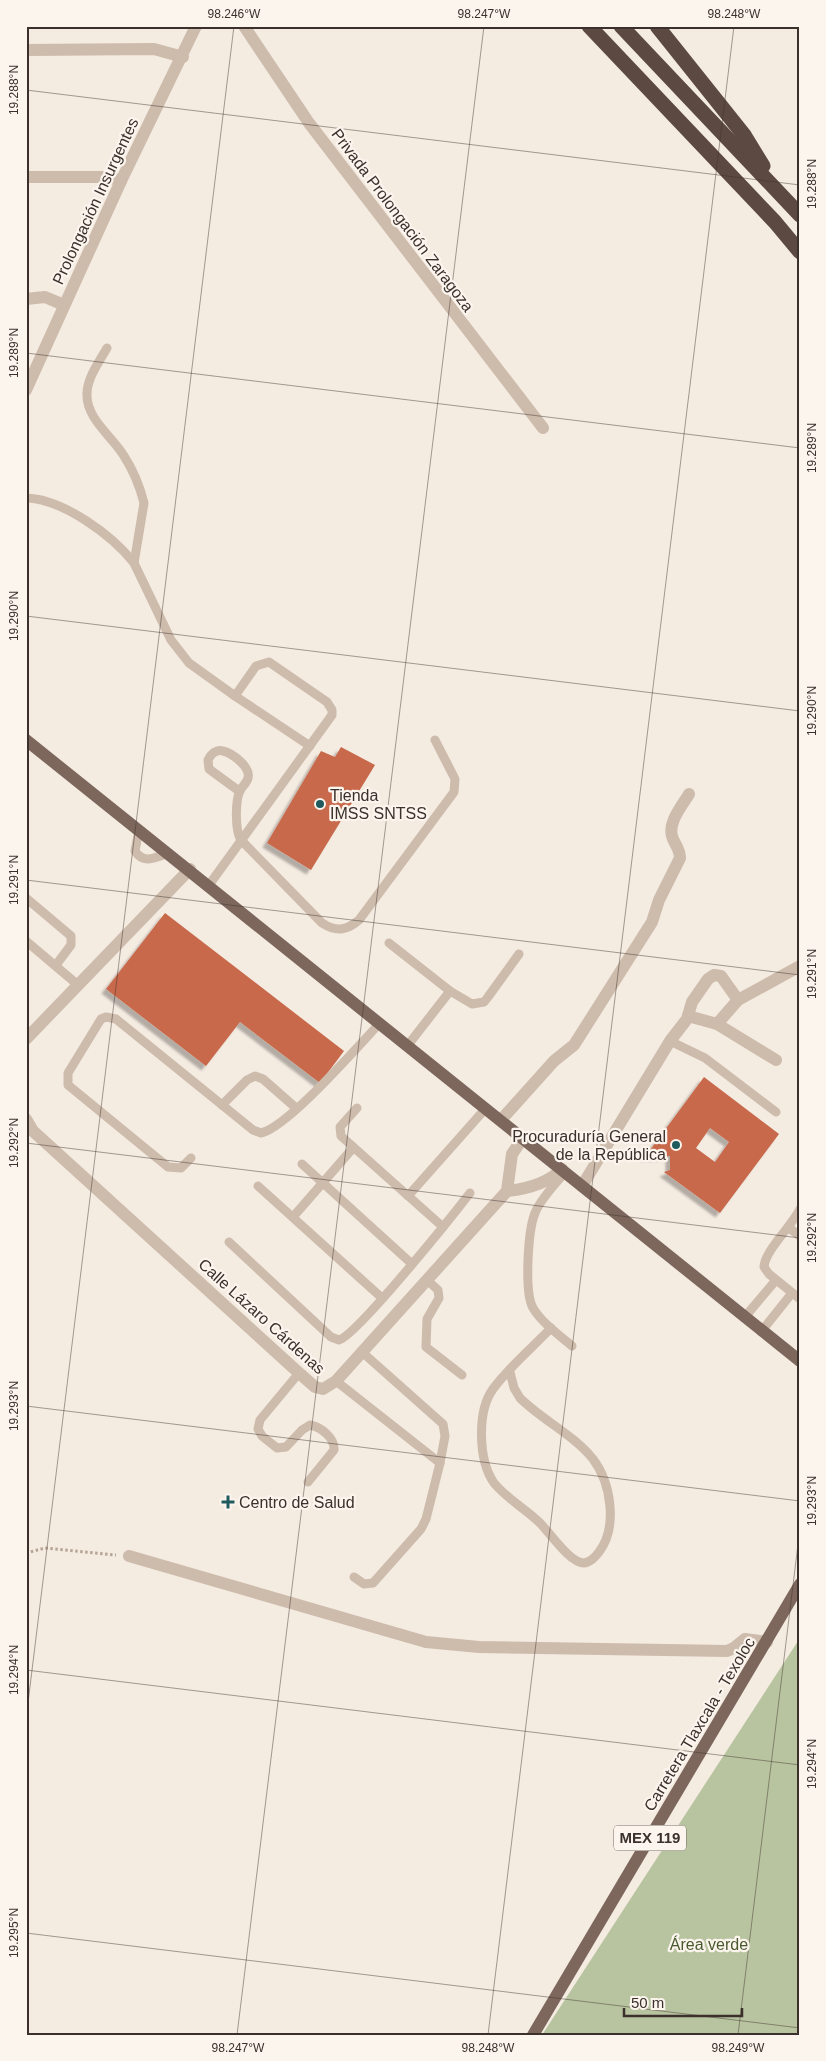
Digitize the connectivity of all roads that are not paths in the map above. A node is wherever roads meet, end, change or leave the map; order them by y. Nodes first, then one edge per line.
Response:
1 (196, 26) edge
2 (244, 26) edge
3 (589, 26) edge
4 (621, 26) edge
5 (657, 26) edge
6 (26, 50) edge
7 (183, 57) junction
8 (26, 177) edge
9 (121, 181) junction
10 (771, 183) junction
11 (800, 215) edge
12 (800, 252) edge
13 (26, 299) edge
14 (64, 305) junction
15 (107, 348) dead end
16 (26, 390) edge
17 (543, 428) dead end
18 (26, 498) edge
19 (134, 563) junction
20 (235, 696) junction
21 (26, 740) edge
22 (434, 740) dead end
23 (310, 746) junction
24 (239, 792) junction
25 (689, 794) dead end
26 (139, 830) junction
27 (241, 840) junction
28 (169, 853) junction
29 (190, 869) junction
30 (209, 885) junction
31 (26, 898) edge
32 (26, 941) edge
33 (388, 943) dead end
34 (519, 954) dead end
35 (56, 965) junction
36 (800, 966) edge
37 (78, 985) junction
38 (450, 991) junction
39 (738, 1000) junction
40 (688, 1016) junction
41 (380, 1023) junction
42 (717, 1024) junction
43 (26, 1039) edge
44 (670, 1041) junction
45 (408, 1045) junction
46 (776, 1060) dead end
47 (222, 1105) junction
48 (296, 1108) junction
49 (357, 1108) dead end
50 (486, 1108) junction
51 (776, 1112) dead end
52 (26, 1120) edge
53 (501, 1120) junction
54 (523, 1138) junction
55 (353, 1148) junction
56 (191, 1158) dead end
57 (302, 1164) dead end
58 (563, 1170) junction
59 (322, 1184) junction
60 (258, 1186) dead end
61 (582, 1186) junction
62 (507, 1191) junction
63 (470, 1193) dead end
64 (408, 1196) junction
65 (800, 1209) edge
66 (293, 1217) junction
67 (443, 1227) junction
68 (789, 1228) junction
69 (800, 1236) edge
70 (228, 1242) dead end
71 (412, 1264) junction
72 (427, 1280) junction
73 (776, 1280) junction
74 (796, 1296) edge
75 (382, 1298) junction
76 (744, 1318) junction
77 (551, 1328) junction
78 (761, 1332) junction
79 (572, 1346) dead end
80 (362, 1352) junction
81 (800, 1361) edge
82 (510, 1372) junction
83 (299, 1373) junction
84 (462, 1376) dead end
85 (336, 1381) junction
86 (440, 1462) junction
87 (308, 1482) dead end
88 (129, 1556) road end
89 (354, 1577) dead end
90 (800, 1584) edge
91 (766, 1642) junction
92 (533, 2035) edge

1 - 7 street, Prolongación Insurgentes
2 - 17 street, Privada Prolongación Zaragoza
3 - 12 highway
4 - 10 highway
5 - 10 highway
6 - 7 street
7 - 9 street, Prolongación Insurgentes
8 - 9 street
9 - 14 street, Prolongación Insurgentes
10 - 11 highway
13 - 14 street
14 - 16 street, Prolongación Insurgentes
15 - 19 lane
18 - 19 lane
19 - 20 lane
20 - 23 lane
20 - 23 lane
21 - 26 main road
22 - 27 lane
23 - 27 lane
24 - 24 lane
24 - 27 lane
25 - 53 street
26 - 28 main road
26 - 28 lane
27 - 30 lane
28 - 29 main road
29 - 30 main road
29 - 37 street
30 - 41 main road
31 - 35 lane
32 - 35 lane
33 - 38 lane
34 - 38 lane
35 - 37 lane
36 - 39 street
37 - 43 street
38 - 45 lane
39 - 40 street
39 - 42 street
40 - 42 street
40 - 44 street
41 - 45 main road
41 - 48 lane
42 - 46 street
44 - 51 lane
44 - 61 street
45 - 50 main road
47 - 48 lane
47 - 48 lane
47 - 56 lane
49 - 55 lane
50 - 53 main road
50 - 64 lane
52 - 83 street, Calle Lázaro Cárdenas
53 - 54 main road
54 - 58 main road
54 - 62 street
55 - 59 lane
55 - 64 lane
57 - 59 lane
58 - 61 main road
58 - 62 street
58 - 77 lane
59 - 66 lane
59 - 71 lane
60 - 66 lane
61 - 76 main road
62 - 72 street, Calle Lázaro Cárdenas
63 - 67 lane
64 - 67 lane
65 - 68 lane
66 - 75 lane
67 - 71 lane
68 - 69 lane
68 - 73 lane
70 - 75 lane
71 - 75 lane
72 - 80 street, Calle Lázaro Cárdenas
72 - 84 lane
73 - 74 lane
73 - 76 lane
74 - 78 lane
76 - 78 main road
77 - 79 lane
77 - 82 lane
78 - 81 main road
80 - 85 street, Calle Lázaro Cárdenas
80 - 86 lane
82 - 82 lane
83 - 85 street, Calle Lázaro Cárdenas
83 - 87 lane
85 - 86 lane
86 - 89 lane
88 - 91 street
90 - 91 main road, Carretera Tlaxcala - Texoloc / MEX 119
91 - 92 main road, Carretera Tlaxcala - Texoloc / MEX 119

